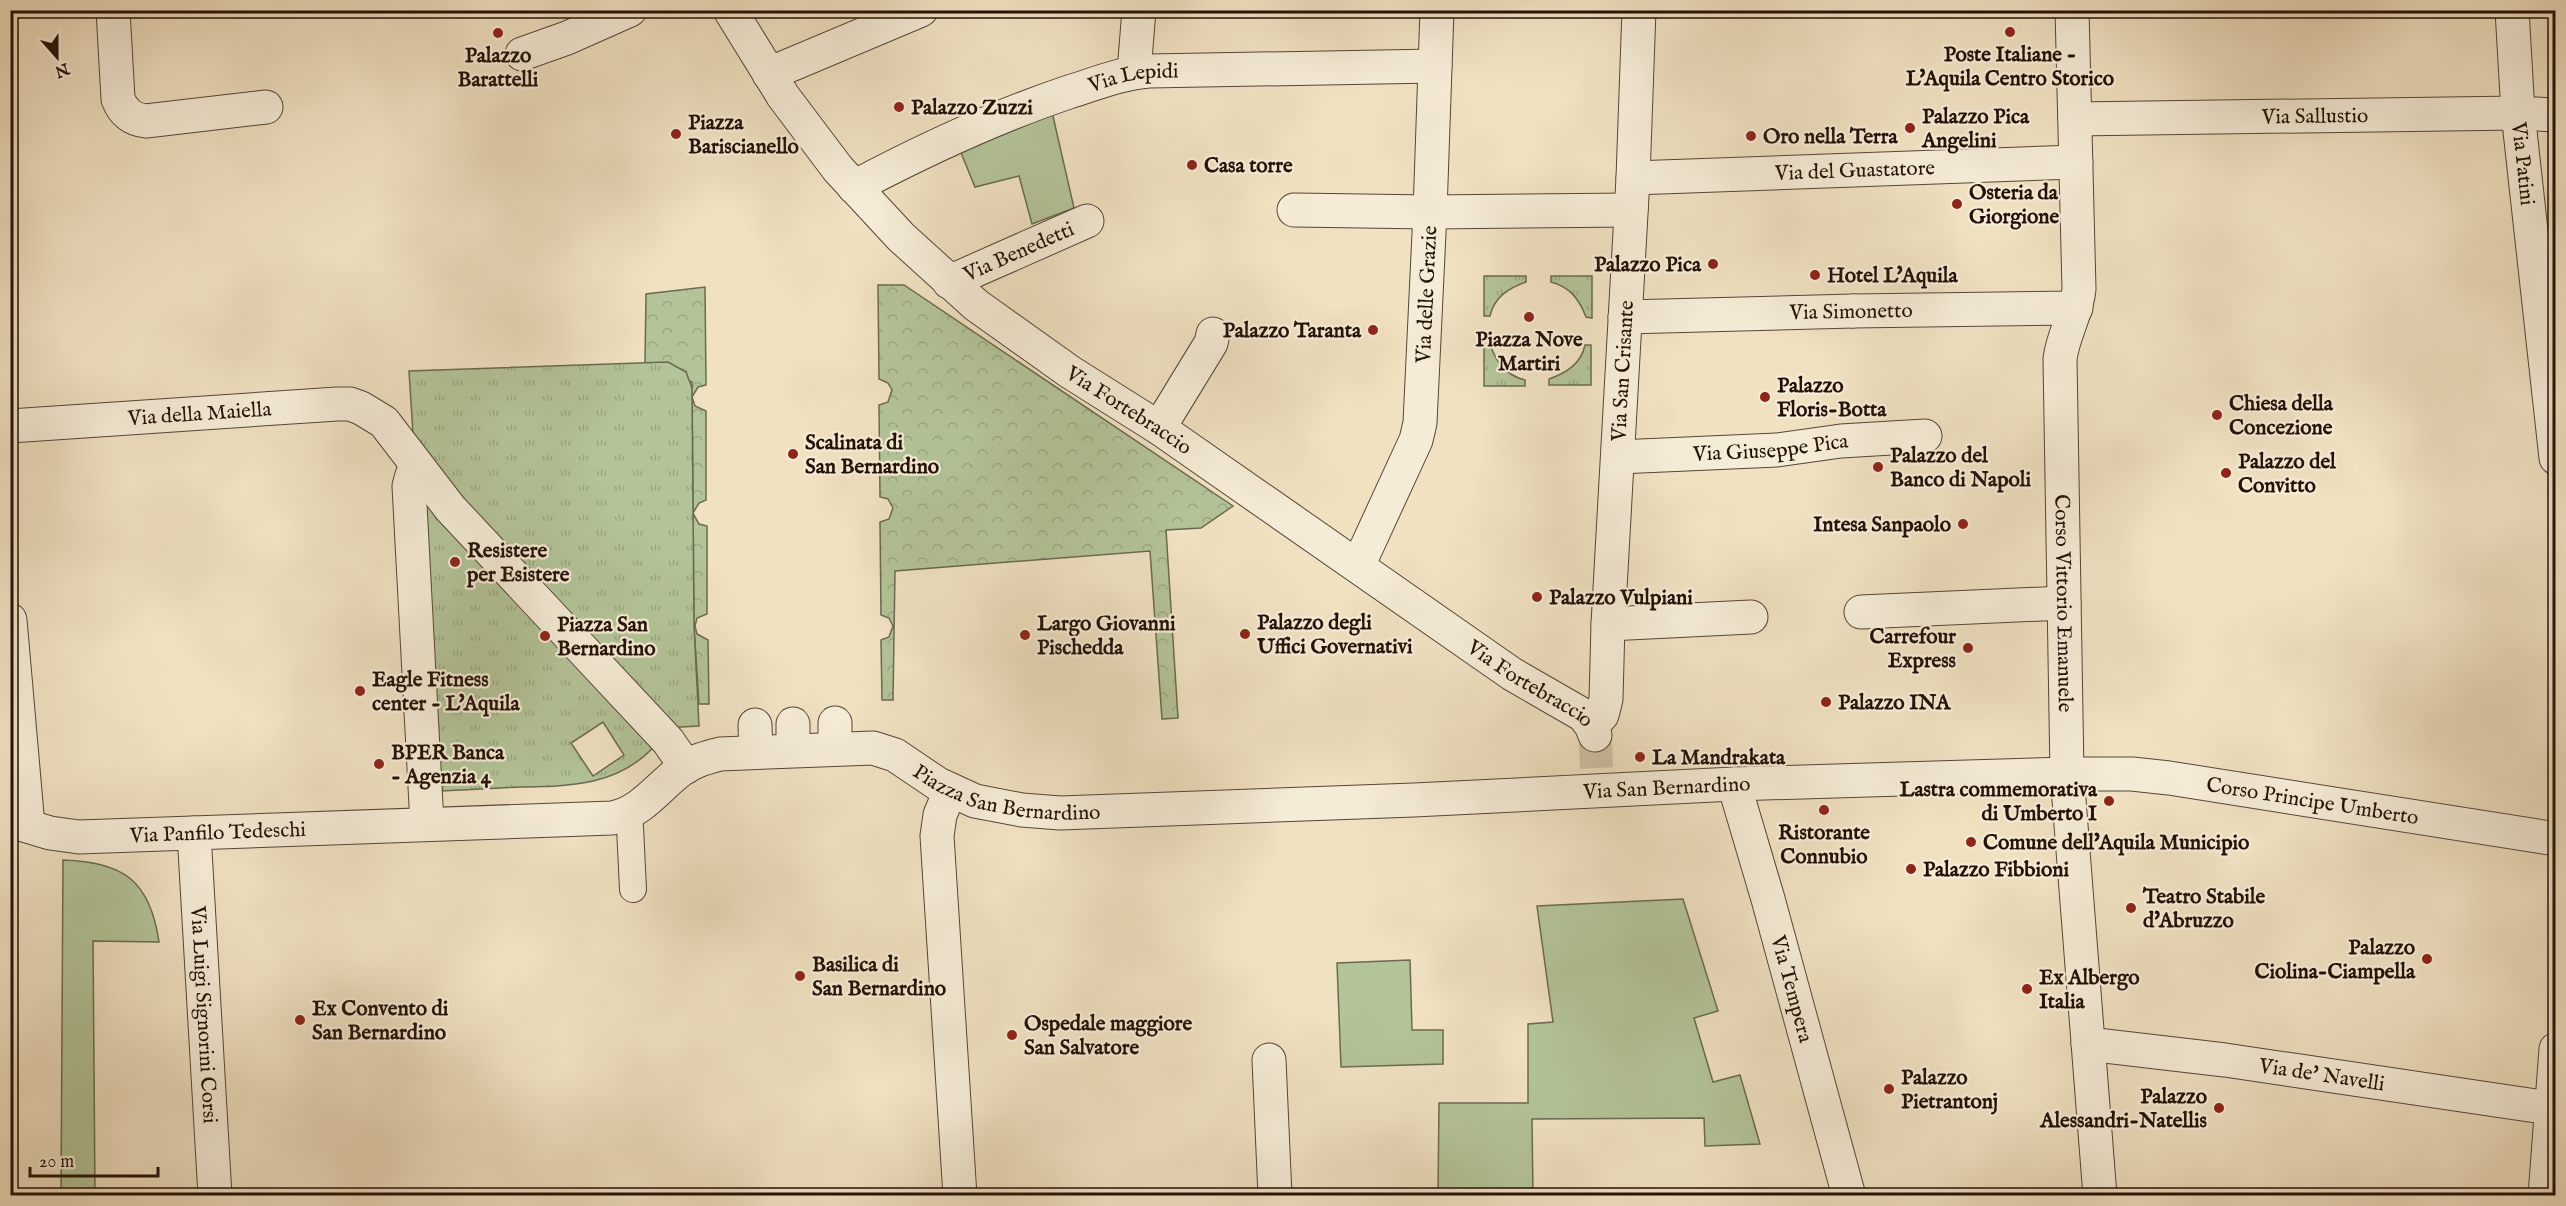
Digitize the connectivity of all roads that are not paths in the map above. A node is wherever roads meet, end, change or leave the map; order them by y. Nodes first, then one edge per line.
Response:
1 (113, 10) edge
2 (630, 10) edge
3 (730, 10) edge
4 (921, 10) edge
5 (1139, 10) edge
6 (1437, 10) edge
7 (1639, 10) edge
8 (2072, 10) edge
9 (2512, 10) edge
10 (522, 54) dead end
11 (1435, 66) junction
12 (1134, 72) junction
13 (769, 74) junction
14 (266, 107) dead end
15 (2518, 112) junction
16 (2556, 115) edge
17 (2075, 119) junction
18 (2076, 162) junction
19 (854, 187) junction
20 (1632, 194) junction
21 (1294, 210) dead end
22 (1430, 212) junction
23 (1088, 221) dead end
24 (949, 282) junction
25 (2076, 308) junction
26 (1625, 317) junction
27 (1213, 334) dead end
28 (10, 426) edge
29 (1159, 428) junction
30 (1925, 436) dead end
31 (1617, 457) junction
32 (2556, 458) edge
33 (419, 469) junction
34 (1358, 566) junction
35 (2064, 603) junction
36 (1861, 612) dead end
37 (1751, 617) dead end
38 (10, 620) edge
39 (1608, 624) junction
40 (1593, 730) joint
41 (686, 767) junction
42 (2067, 774) junction
43 (1734, 784) junction
44 (950, 791) junction
45 (1266, 807) joint
46 (627, 814) junction
47 (427, 824) junction
48 (16, 828) edge
49 (195, 833) junction
50 (2556, 838) edge
51 (633, 889) dead end
52 (2088, 1044) junction
53 (2556, 1048) edge
54 (1269, 1060) dead end
55 (2553, 1108) edge
56 (215, 1196) edge
57 (960, 1196) edge
58 (1275, 1196) edge
59 (1849, 1196) edge
60 (2100, 1196) edge
61 (2544, 1196) edge

1 - 14 street
2 - 10 street
3 - 13 street, Via Fortebraccio
4 - 13 street
5 - 12 street
6 - 11 street, Via delle Grazie
7 - 20 street, Via San Crisante
8 - 17 street, Corso Vittorio Emanuele
9 - 15 street, Via Patini
11 - 12 street, Via Lepidi
11 - 22 street, Via delle Grazie
12 - 19 street, Via Lepidi
13 - 19 street, Via Fortebraccio
15 - 16 street, Via Sallustio
15 - 17 street, Via Sallustio
15 - 32 street, Via Patini
17 - 18 street, Corso Vittorio Emanuele
18 - 20 street, Via del Guastatore
18 - 25 street, Corso Vittorio Emanuele
19 - 24 street, Via Fortebraccio
20 - 22 street, Via del Guastatore
20 - 26 street, Via San Crisante
21 - 22 street
22 - 34 street, Via delle Grazie
23 - 24 street, Via Benedetti
24 - 29 street, Via Fortebraccio
25 - 26 street, Via Simonetto
25 - 35 street, Corso Vittorio Emanuele
26 - 31 street, Via San Crisante
27 - 29 street
28 - 33 street, Via della Maiella
29 - 34 street, Via Fortebraccio
30 - 31 street, Via Giuseppe Pica
31 - 39 street, Via San Crisante
33 - 41 street
33 - 47 street
34 - 40 street, Via Fortebraccio
35 - 36 street
35 - 42 street, Corso Vittorio Emanuele
37 - 39 street
38 - 48 street
39 - 40 street, Via San Crisante
41 - 44 street, Piazza San Bernardino
41 - 46 street, Piazza San Bernardino
42 - 43 street, Via San Bernardino
42 - 50 street, Corso Principe Umberto
42 - 52 street, Corso Vittorio Emanuele
43 - 45 street, Via San Bernardino
43 - 59 street, Via Tempera
44 - 45 street, Piazza San Bernardino
44 - 57 street
46 - 47 street, Piazza San Bernardino
46 - 51 lane
47 - 49 street, Via Panfilo Tedeschi
48 - 49 street, Via Panfilo Tedeschi
49 - 56 street, Via Luigi Signorini Corsi
52 - 55 street, Via de' Navelli
52 - 60 street, Corso Vittorio Emanuele
53 - 55 street
54 - 58 street
55 - 61 street

